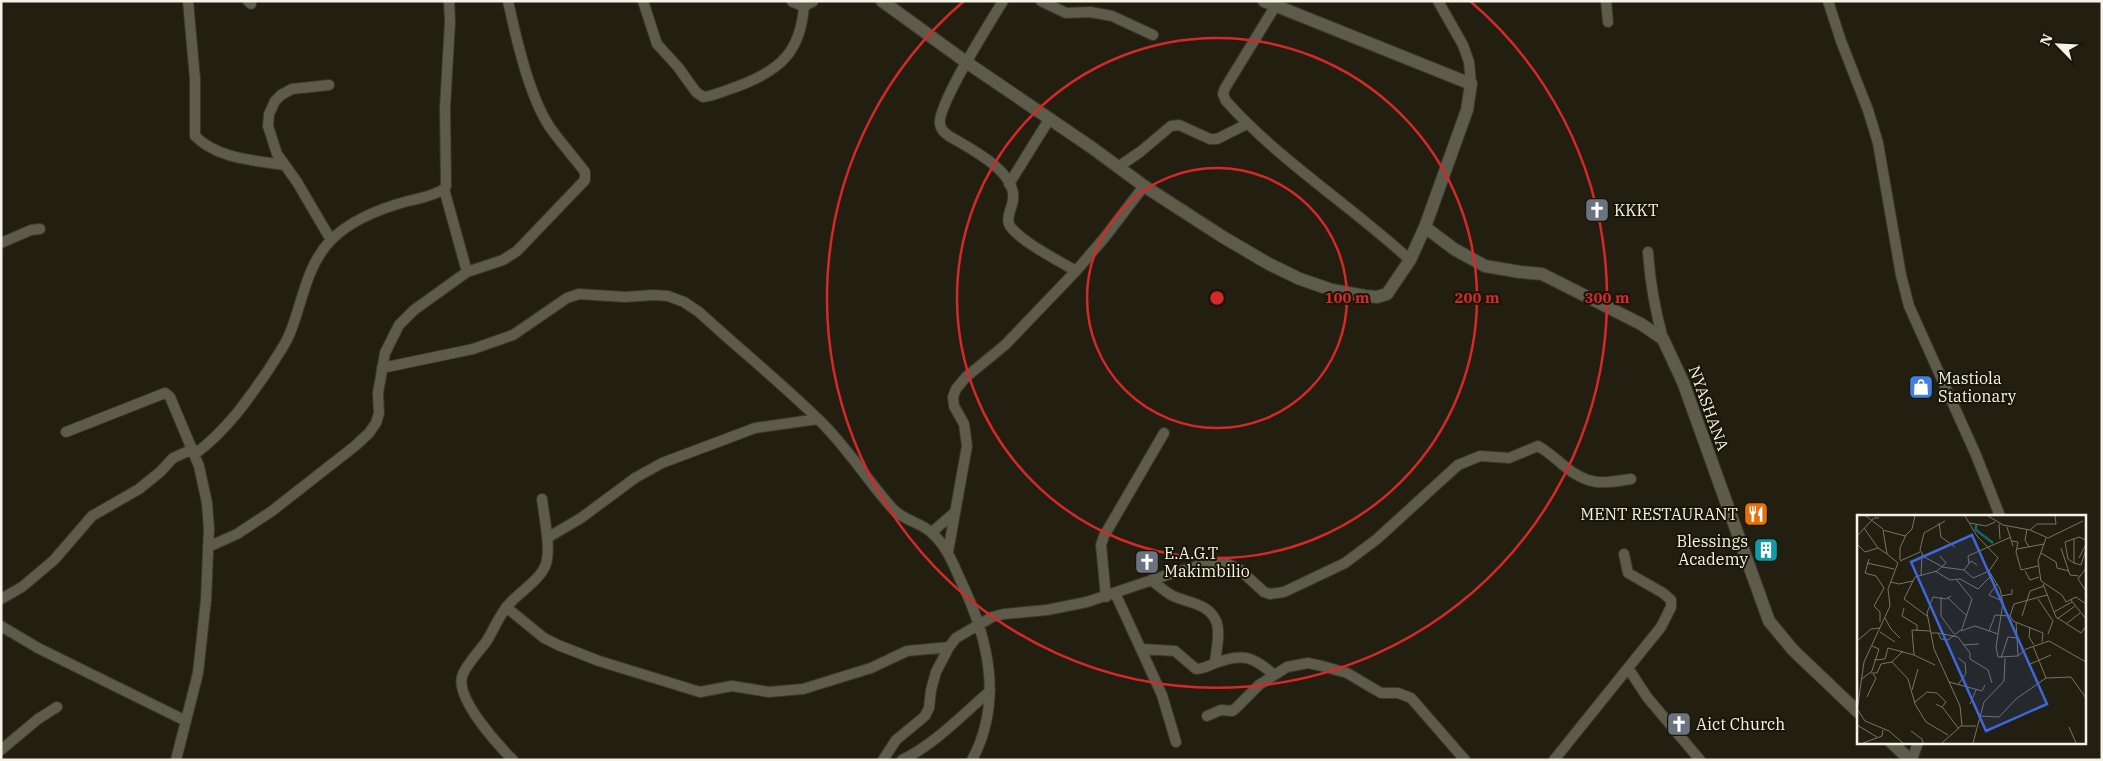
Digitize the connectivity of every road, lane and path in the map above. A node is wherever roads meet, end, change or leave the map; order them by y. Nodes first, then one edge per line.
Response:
1 (188, 1) edge
2 (449, 1) edge
3 (508, 1) edge
4 (644, 1) edge
5 (882, 1) edge
6 (1003, 1) edge
7 (1041, 1) edge
8 (1438, 1) edge
9 (1606, 1) edge
10 (1828, 1) edge
11 (803, 3) edge
12 (1270, 3) edge
13 (1608, 22) dead end
14 (1153, 35) dead end
15 (966, 62) junction
16 (1471, 84) junction
17 (330, 85) dead end
18 (1050, 118) junction
19 (1246, 124) junction
20 (284, 165) junction
21 (1118, 166) junction
22 (1009, 184) junction
23 (1144, 186) junction
24 (444, 189) junction
25 (1425, 227) junction
26 (40, 229) dead end
27 (331, 240) junction
28 (1, 243) edge
29 (1648, 252) dead end
30 (1410, 260) junction
31 (1076, 271) junction
32 (466, 272) junction
33 (1663, 339) junction
34 (382, 368) junction
35 (818, 419) junction
36 (66, 432) dead end
37 (1164, 433) dead end
38 (194, 451) junction
39 (1631, 479) dead end
40 (542, 499) dead end
41 (954, 513) junction
42 (2000, 515) edge
43 (932, 532) junction
44 (547, 538) junction
45 (208, 547) junction
46 (948, 552) junction
47 (1624, 554) dead end
48 (1151, 580) junction
49 (1110, 595) junction
50 (1, 599) edge
51 (506, 607) junction
52 (980, 624) junction
53 (1, 626) edge
54 (949, 647) junction
55 (1142, 649) junction
56 (1215, 663) junction
57 (1628, 668) junction
58 (1274, 675) junction
59 (990, 691) junction
60 (57, 707) dead end
61 (1857, 711) edge
62 (1207, 716) dead end
63 (186, 721) junction
64 (1176, 742) dead end
65 (1893, 744) edge
66 (1917, 744) edge
67 (1, 750) edge
68 (176, 760) edge
69 (513, 760) edge
70 (883, 760) edge
71 (902, 760) edge
72 (972, 760) edge
73 (1465, 760) edge
74 (1554, 760) edge
75 (1700, 760) edge
76 (1911, 760) edge

1 - 20 street
2 - 24 street
3 - 32 street
4 - 11 street
5 - 15 street
6 - 15 street
7 - 14 street
8 - 16 street
9 - 13 street
10 - 42 street
12 - 16 street
12 - 19 street
15 - 18 street
15 - 22 street
16 - 25 street
17 - 20 street
18 - 21 street
18 - 22 street
19 - 21 street
19 - 30 street
20 - 27 street
21 - 23 street
22 - 31 street
23 - 30 street
23 - 31 street
24 - 27 street
24 - 32 street
25 - 30 street
25 - 33 street
26 - 28 street
27 - 38 street
29 - 33 street
31 - 41 street
32 - 34 street
33 - 61 street, NYASHANA
34 - 35 street
34 - 45 street
35 - 43 street
35 - 44 street
36 - 38 street
37 - 49 street
38 - 45 street
38 - 50 street
39 - 48 street
40 - 44 street
41 - 43 street
41 - 46 street
43 - 46 street
44 - 51 street
45 - 63 street
46 - 52 street
47 - 57 street
48 - 49 street
48 - 56 street
49 - 52 street
49 - 55 street
51 - 54 street
51 - 69 street
52 - 54 street
52 - 59 street
53 - 63 street
54 - 70 street
55 - 56 street
55 - 64 street
56 - 58 street
57 - 74 street
57 - 75 street
58 - 62 street
58 - 73 street
59 - 71 street
59 - 72 street
60 - 67 street
63 - 68 street
65 - 76 street
66 - 76 street

